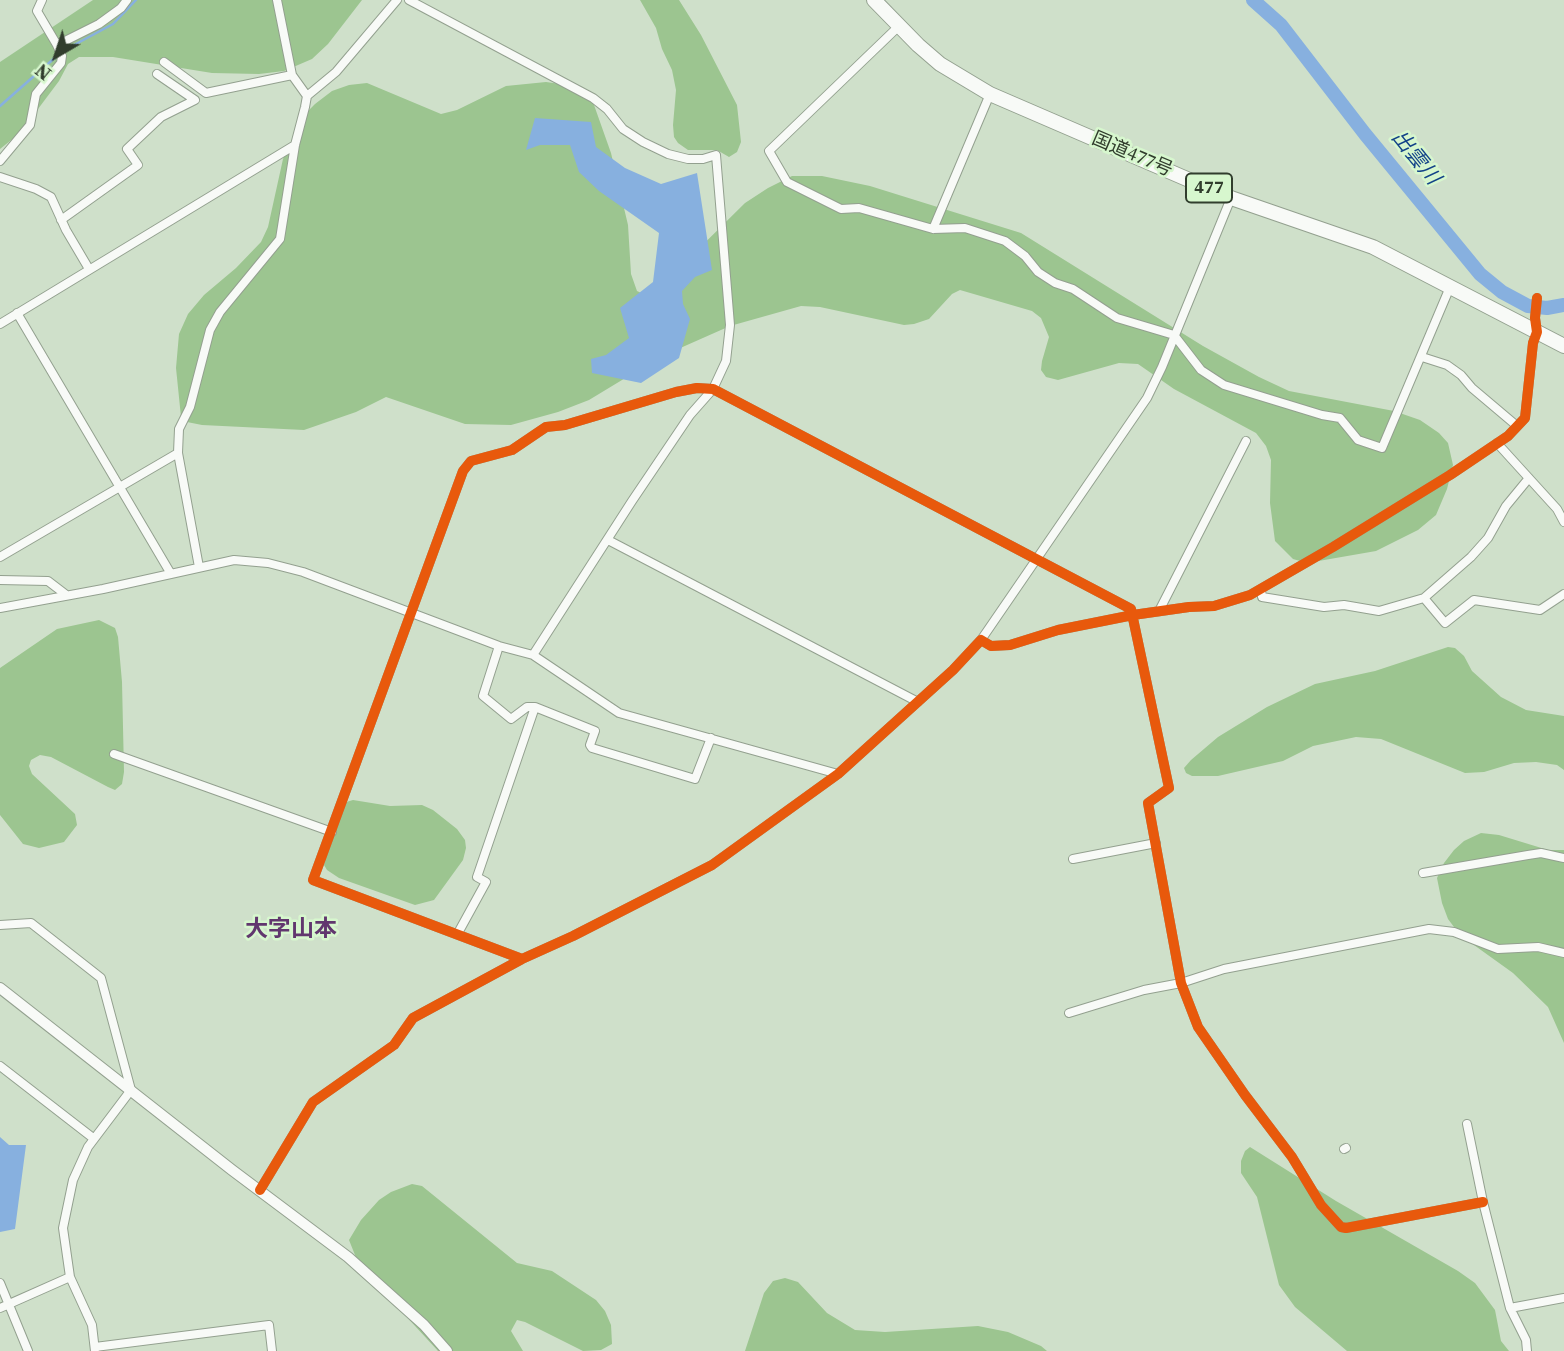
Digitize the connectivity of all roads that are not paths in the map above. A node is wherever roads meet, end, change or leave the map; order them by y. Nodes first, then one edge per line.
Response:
1 (42, 0) edge
2 (127, 0) edge
3 (277, 0) edge
4 (397, 0) edge
5 (409, 0) edge
6 (874, 0) edge
7 (899, 26) junction
8 (59, 49) junction
9 (164, 61) dead end
10 (157, 75) dead end
11 (292, 75) junction
12 (990, 94) junction
13 (307, 96) junction
14 (295, 145) junction
15 (0, 160) edge
16 (0, 177) edge
17 (1231, 198) junction
18 (61, 220) junction
19 (933, 229) junction
20 (89, 269) junction
21 (1450, 287) junction
22 (1537, 298) dead end
23 (17, 313) junction
24 (0, 324) edge
25 (1536, 325) junction
26 (1174, 335) junction
27 (1564, 346) edge
28 (1422, 357) junction
29 (713, 389) junction
30 (1517, 426) junction
31 (1246, 441) dead end
32 (1497, 443) junction
33 (178, 453) junction
34 (1529, 478) junction
35 (119, 487) junction
36 (1564, 522) edge
37 (608, 540) junction
38 (0, 557) edge
39 (1036, 559) junction
40 (199, 567) junction
41 (171, 573) junction
42 (0, 580) edge
43 (1261, 590) junction
44 (65, 594) junction
45 (1564, 594) edge
46 (1424, 598) junction
47 (0, 608) edge
48 (1158, 611) junction
49 (411, 614) junction
50 (1133, 615) junction
51 (981, 640) junction
52 (499, 646) junction
53 (533, 655) junction
54 (918, 702) junction
55 (535, 707) junction
56 (711, 738) junction
57 (114, 754) dead end
58 (838, 774) junction
59 (331, 832) junction
60 (1156, 843) junction
61 (1564, 858) edge
62 (1073, 859) dead end
63 (1423, 873) dead end
64 (0, 925) edge
65 (458, 933) junction
66 (1564, 953) edge
67 (522, 959) junction
68 (1181, 983) junction
69 (0, 988) edge
70 (1069, 1013) dead end
71 (0, 1066) edge
72 (131, 1090) junction
73 (1467, 1124) dead end
74 (93, 1139) junction
75 (261, 1190) junction
76 (1483, 1202) junction
77 (70, 1277) junction
78 (0, 1283) edge
79 (1564, 1298) edge
80 (9, 1304) junction
81 (0, 1308) edge
82 (1510, 1308) junction
83 (95, 1349) edge
84 (28, 1351) edge
85 (272, 1351) edge
86 (447, 1351) edge
87 (1527, 1351) edge

1 - 8 street
2 - 8 street
3 - 11 street
4 - 13 street
5 - 29 street
6 - 7 highway, 国道477号 / 477
7 - 12 highway, 国道477号 / 477
7 - 19 street
8 - 15 street
9 - 11 street
10 - 18 street
11 - 13 street
12 - 17 highway, 国道477号 / 477
12 - 19 street
13 - 14 street
14 - 20 street
14 - 33 street
16 - 18 street
17 - 21 highway, 国道477号 / 477
17 - 26 street
18 - 20 street
19 - 26 street
20 - 23 street
21 - 25 highway, 国道477号 / 477
21 - 28 street
22 - 25 street
23 - 24 street
23 - 35 street
25 - 27 highway, 国道477号 / 477
25 - 30 street
26 - 28 street
26 - 39 street
28 - 30 street
29 - 37 street
29 - 39 street
29 - 49 street
30 - 32 street
31 - 48 street
32 - 34 street
32 - 43 street
33 - 35 street
33 - 40 street
34 - 36 street
34 - 46 street
35 - 38 street
35 - 41 street
37 - 53 street
37 - 54 street
39 - 50 street
39 - 51 street
40 - 41 street
40 - 49 street
41 - 44 street
42 - 44 street
43 - 46 street
43 - 48 street
44 - 47 street
45 - 46 street
48 - 50 street
49 - 52 street
49 - 59 street
50 - 51 street
50 - 60 street
51 - 54 street
52 - 53 street
52 - 55 street
53 - 56 street
54 - 58 street
55 - 56 street
55 - 65 street
56 - 58 street
57 - 59 street
58 - 67 street
59 - 65 street
60 - 62 street
60 - 68 street
61 - 63 street
64 - 72 street
65 - 67 street
66 - 68 street
67 - 75 street
68 - 70 street
68 - 76 street
69 - 72 street
71 - 74 street
72 - 74 street
72 - 75 street
73 - 76 street
74 - 77 street
75 - 86 street
76 - 82 street
77 - 80 street
77 - 83 street
78 - 80 street
79 - 82 street
80 - 81 street
80 - 84 street
82 - 87 street
83 - 85 street

